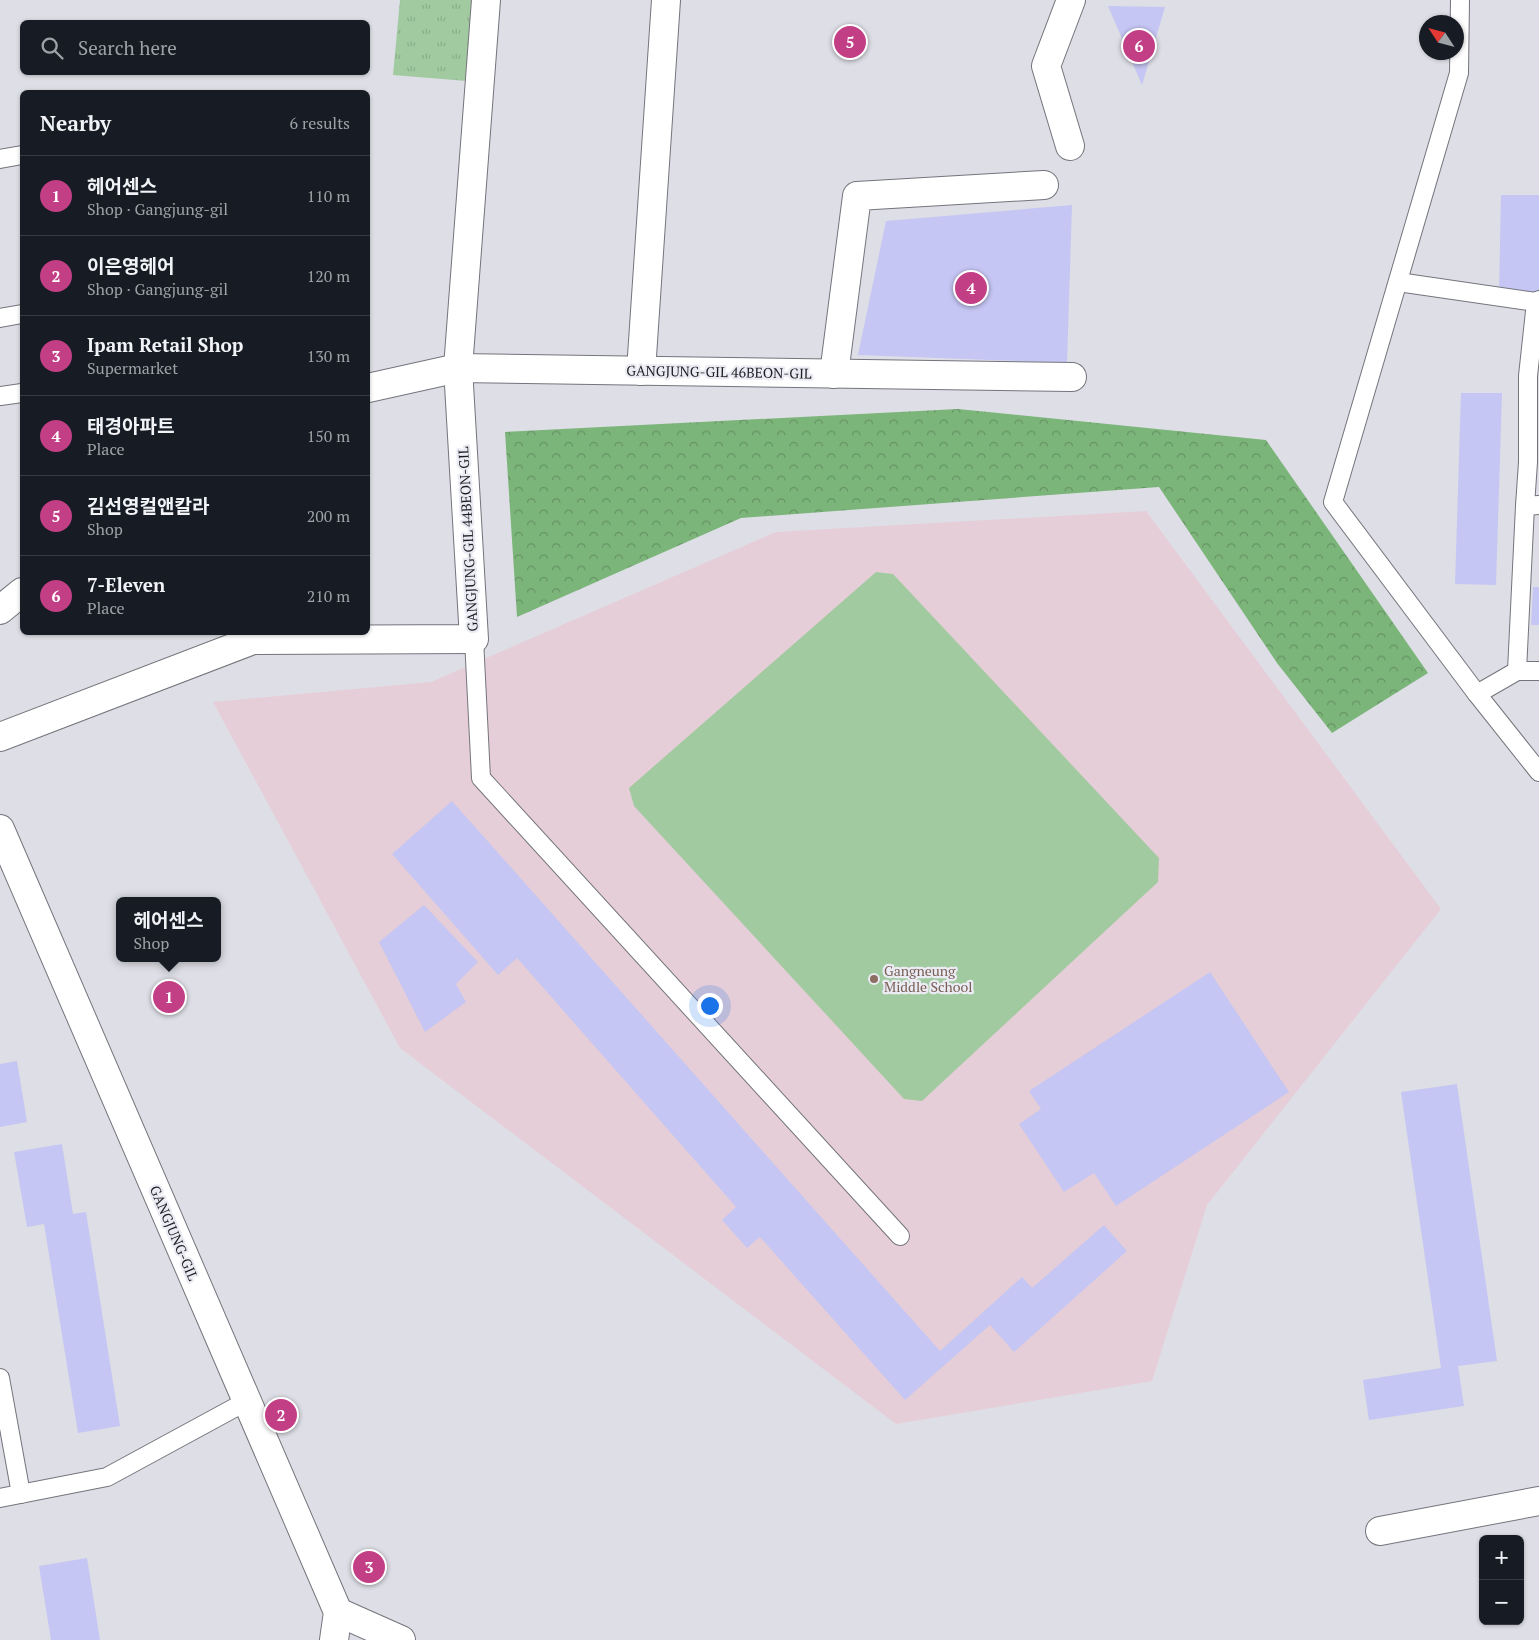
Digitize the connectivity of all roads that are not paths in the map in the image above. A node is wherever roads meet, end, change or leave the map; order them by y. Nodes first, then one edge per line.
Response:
1 (486, 0) edge
2 (666, 0) edge
3 (1071, 0) edge
4 (1460, 0) edge
5 (1070, 146) dead end
6 (20, 155) edge
7 (0, 159) edge
8 (1044, 185) dead end
9 (1398, 282) junction
10 (1538, 301) edge
11 (20, 314) edge
12 (0, 318) edge
13 (458, 368) junction
14 (641, 371) junction
15 (834, 374) junction
16 (1072, 377) dead end
17 (370, 388) edge
18 (20, 393) edge
19 (0, 396) edge
20 (1532, 505) edge
21 (20, 594) edge
22 (0, 610) edge
23 (474, 639) junction
24 (1517, 671) junction
25 (1539, 671) edge
26 (1477, 694) junction
27 (0, 737) edge
28 (1539, 772) edge
29 (0, 829) edge
30 (900, 1236) dead end
31 (0, 1378) edge
32 (247, 1401) junction
33 (20, 1494) junction
34 (0, 1498) edge
35 (1539, 1501) edge
36 (1380, 1531) dead end
37 (338, 1612) junction
38 (334, 1640) edge
39 (401, 1640) edge

1 - 13 street, GANGJUNG-GIL 44BEON-GIL
2 - 14 street
3 - 5 street
4 - 9 lane
6 - 7 lane
8 - 15 street
9 - 10 lane
9 - 26 lane
10 - 20 lane
11 - 12 lane
13 - 14 street, GANGJUNG-GIL 46BEON-GIL
13 - 17 street, GANGJUNG-GIL 46BEON-GIL
13 - 23 street, GANGJUNG-GIL 44BEON-GIL
14 - 15 street, GANGJUNG-GIL 46BEON-GIL
15 - 16 street, GANGJUNG-GIL 46BEON-GIL
18 - 19 lane
20 - 24 lane
21 - 22 street
23 - 27 street, GANGJUNG-GIL 44BEON-GIL
23 - 30 lane
24 - 25 lane
24 - 26 lane
26 - 28 lane
29 - 32 street, GANGJUNG-GIL
31 - 33 lane
32 - 33 lane
32 - 37 street, GANGJUNG-GIL
33 - 34 lane
35 - 36 street
37 - 38 street
37 - 39 street

